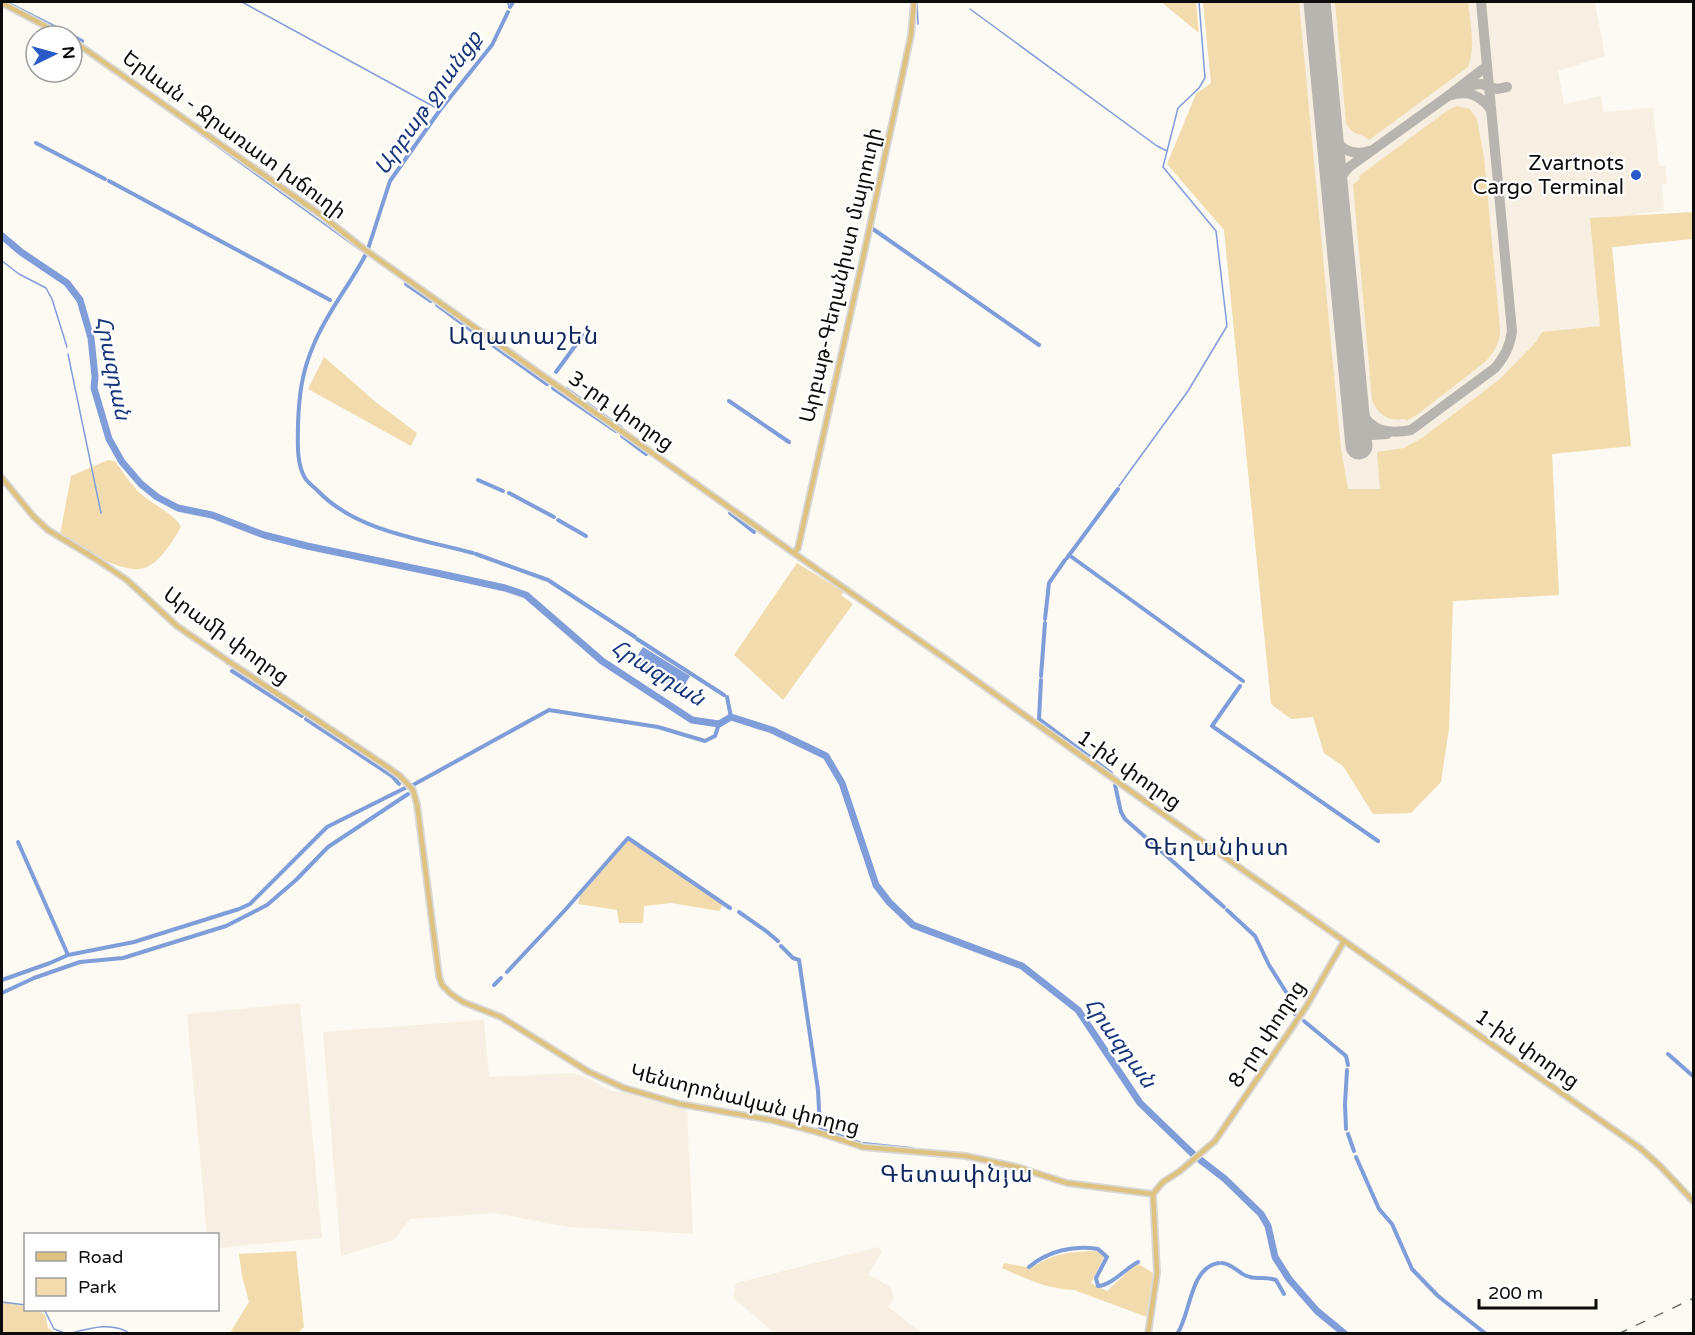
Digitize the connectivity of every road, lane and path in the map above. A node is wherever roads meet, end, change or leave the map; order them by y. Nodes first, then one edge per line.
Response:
1 (914, 2) edge
2 (2, 3) edge
3 (41, 24) edge
4 (84, 47) edge
5 (366, 250) joint
6 (2, 478) edge
7 (797, 555) junction
8 (420, 825) joint
9 (1344, 941) junction
10 (1153, 1194) junction
11 (1694, 1202) edge
12 (1148, 1334) edge

1 - 7 main road, Արբաթ-Գեղանիստ մայրուղի
2 - 3 main road
4 - 5 main road, Երևան - Ջրառատ խճուղի
5 - 7 main road, 3-րդ փողոց
6 - 8 main road, Արամի փողոց
7 - 9 main road, 1-ին փողոց
8 - 10 main road, Կենտրոնական փողոց
9 - 10 main road, 8-րդ փողոց
9 - 11 main road, 1-ին փողոց
10 - 12 main road

